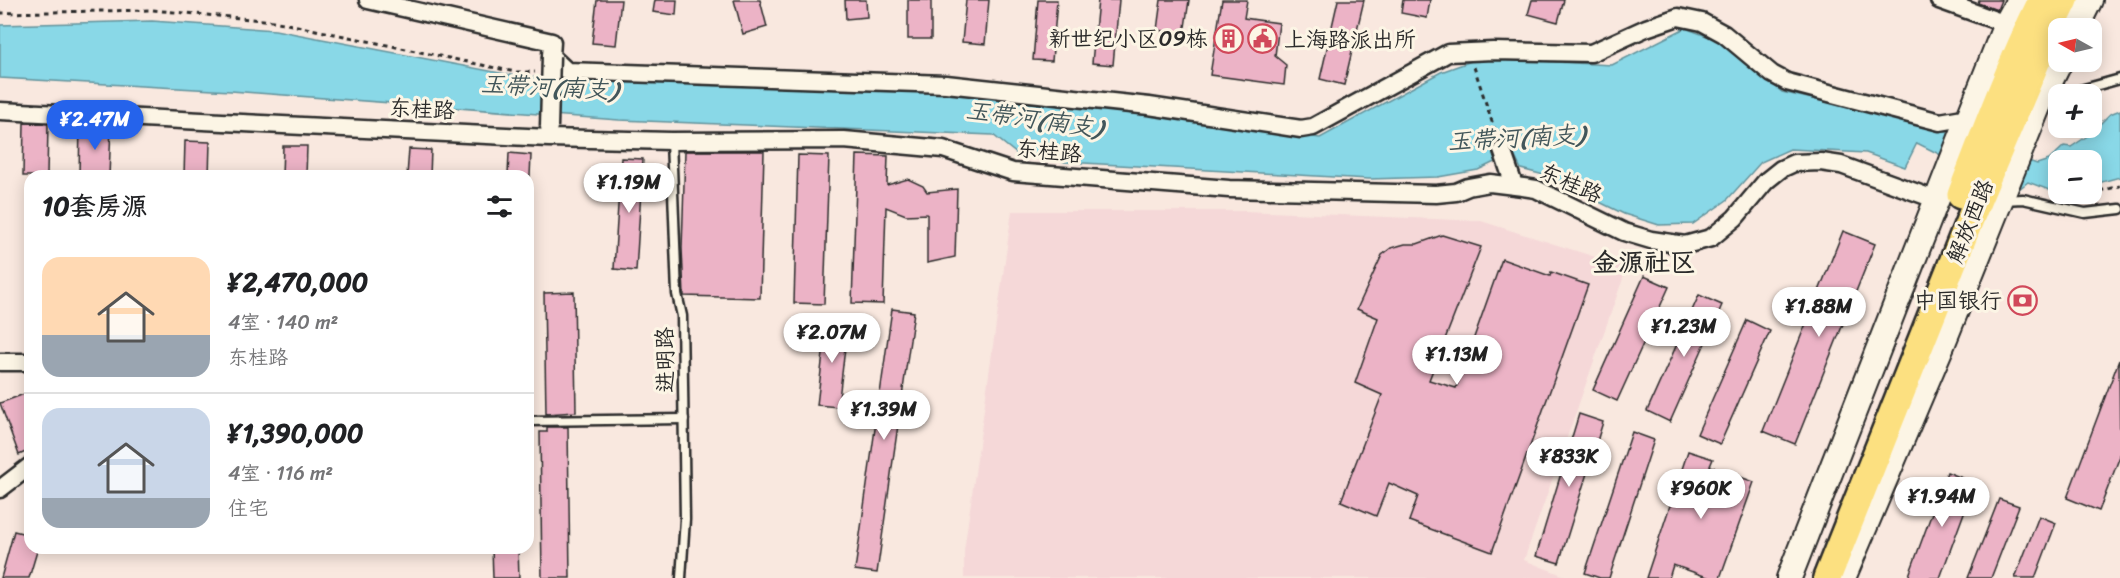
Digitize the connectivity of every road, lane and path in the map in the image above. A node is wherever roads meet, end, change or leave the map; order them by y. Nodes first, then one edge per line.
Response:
1 (368, 0) edge
2 (1939, 0) edge
3 (2019, 0) edge
4 (2042, 0) edge
5 (2065, 0) edge
6 (2090, 0) edge
7 (0, 13) edge
8 (2081, 18) edge
9 (2006, 24) junction
10 (551, 56) junction
11 (1472, 59) junction
12 (536, 72) dead end
13 (2050, 72) edge
14 (2120, 79) edge
15 (2102, 84) edge
16 (2014, 108) junction
17 (0, 111) edge
18 (549, 132) junction
19 (671, 141) junction
20 (1502, 150) joint
21 (1514, 185) junction
22 (2120, 186) edge
23 (2102, 190) edge
24 (1964, 196) junction
25 (2120, 209) edge
26 (0, 362) edge
27 (24, 362) edge
28 (684, 419) junction
29 (534, 421) edge
30 (24, 471) edge
31 (0, 489) edge
32 (681, 578) edge
33 (1789, 578) edge
34 (1809, 578) edge
35 (1827, 578) edge
36 (1843, 578) edge

1 - 10 street
2 - 9 street
3 - 9 main road
4 - 16 main road, 解放西路
5 - 16 main road, 解放西路
6 - 8 main road
7 - 12 path
9 - 16 main road
10 - 11 street
10 - 18 street, bridge
11 - 16 street
11 - 20 path
13 - 16 main road
14 - 15 lane
16 - 24 main road, 解放西路
16 - 24 main road
17 - 18 street, 东桂路
18 - 19 street, 东桂路
19 - 21 street, 东桂路
19 - 28 lane, 进明路
20 - 21 street
21 - 24 street, 东桂路
22 - 23 path
24 - 25 lane
24 - 33 main road
24 - 34 main road, 解放西路
24 - 35 main road, 解放西路
24 - 36 main road
26 - 27 street
28 - 29 lane
28 - 32 lane, 进明路
30 - 31 street

